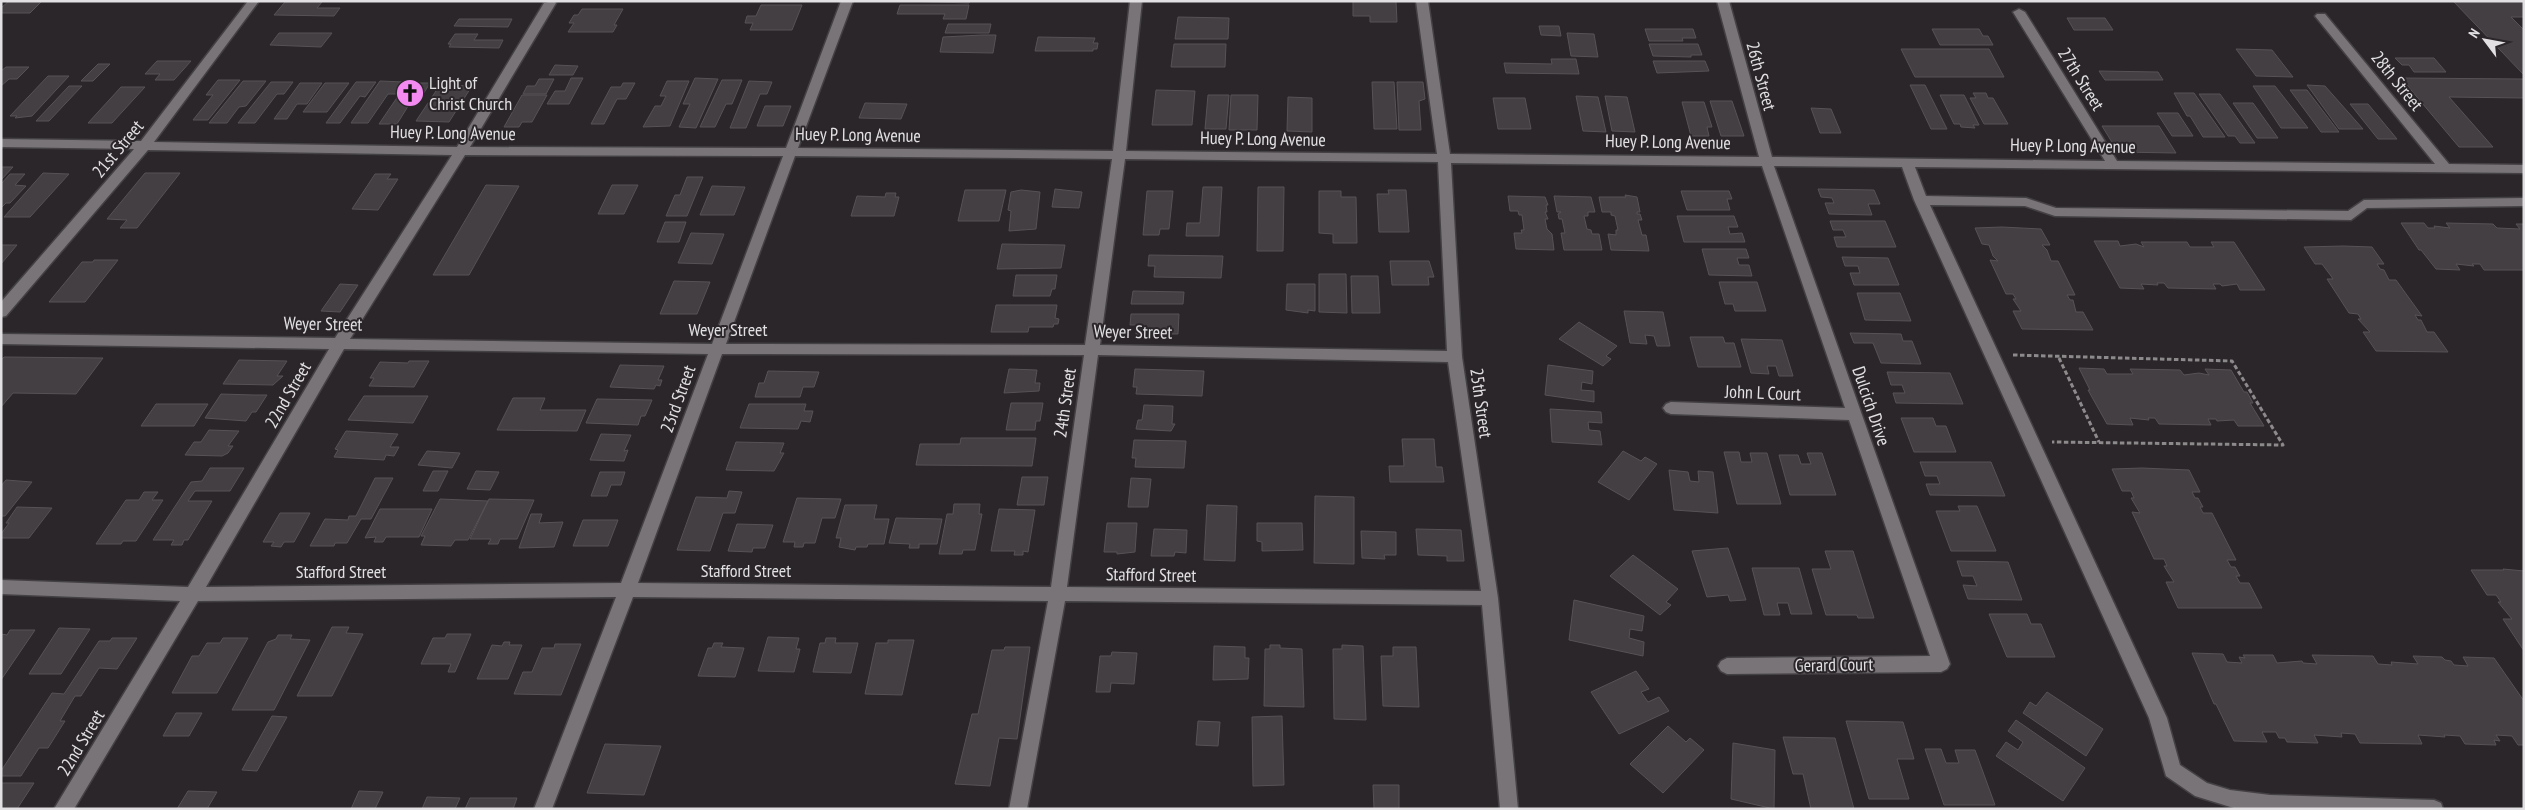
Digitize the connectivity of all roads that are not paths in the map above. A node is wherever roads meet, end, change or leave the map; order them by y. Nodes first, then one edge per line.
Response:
1 (254, 1) edge
2 (847, 1) edge
3 (1136, 1) edge
4 (1422, 1) edge
5 (1723, 1) edge
6 (550, 3) dead end
7 (2019, 12) dead end
8 (2321, 16) dead end
9 (1, 143) edge
10 (145, 145) junction
11 (461, 151) junction
12 (790, 152) junction
13 (1119, 155) junction
14 (1444, 158) junction
15 (1766, 160) junction
16 (1907, 162) junction
17 (2113, 164) junction
18 (2445, 168) junction
19 (2524, 169) edge
20 (1921, 200) junction
21 (2524, 202) edge
22 (1, 312) edge
23 (1, 339) edge
24 (340, 343) junction
25 (717, 349) junction
26 (1092, 350) junction
27 (1455, 357) junction
28 (1671, 408) dead end
29 (1854, 414) junction
30 (1, 587) edge
31 (628, 590) junction
32 (193, 594) junction
33 (1058, 594) junction
34 (1490, 598) junction
35 (1941, 664) joint
36 (1727, 666) dead end
37 (63, 809) edge
38 (543, 809) edge
39 (1018, 809) edge
40 (1509, 809) edge
41 (2434, 809) edge

1 - 10 street, 21st Street
2 - 12 street, 23rd Street
3 - 13 street, 24th Street
4 - 14 street, 25th Street
5 - 15 street, 26th Street
6 - 11 street, 22nd Street
7 - 17 street, 27th Street
8 - 18 street, 28th Street
9 - 10 street, Huey P. Long Avenue
10 - 11 street, Huey P. Long Avenue
10 - 22 street, 21st Street
11 - 12 street, Huey P. Long Avenue
11 - 24 street, 22nd Street
12 - 13 street, Huey P. Long Avenue
12 - 25 street, 23rd Street
13 - 14 street, Huey P. Long Avenue
13 - 26 street, 24th Street
14 - 15 street, Huey P. Long Avenue
14 - 27 street, 25th Street
15 - 16 street, Huey P. Long Avenue
15 - 29 street, Dulcich Drive
16 - 17 street, Huey P. Long Avenue
16 - 20 street
17 - 18 street, Huey P. Long Avenue
18 - 19 street, Huey P. Long Avenue
20 - 21 street
20 - 41 street
23 - 24 street, Weyer Street
24 - 25 street, Weyer Street
24 - 32 street, 22nd Street
25 - 26 street, Weyer Street
25 - 31 street, 23rd Street
26 - 27 street, Weyer Street
26 - 33 street, 24th Street
27 - 34 street, 25th Street
28 - 29 street, John L Court
29 - 35 street, Dulcich Drive
30 - 32 street, Stafford Street
31 - 32 street, Stafford Street
31 - 33 street, Stafford Street
31 - 38 street, 23rd Street
32 - 37 street, 22nd Street
33 - 34 street, Stafford Street
33 - 39 street, 24th Street
34 - 40 street, 25th Street
35 - 36 street, Gerard Court

